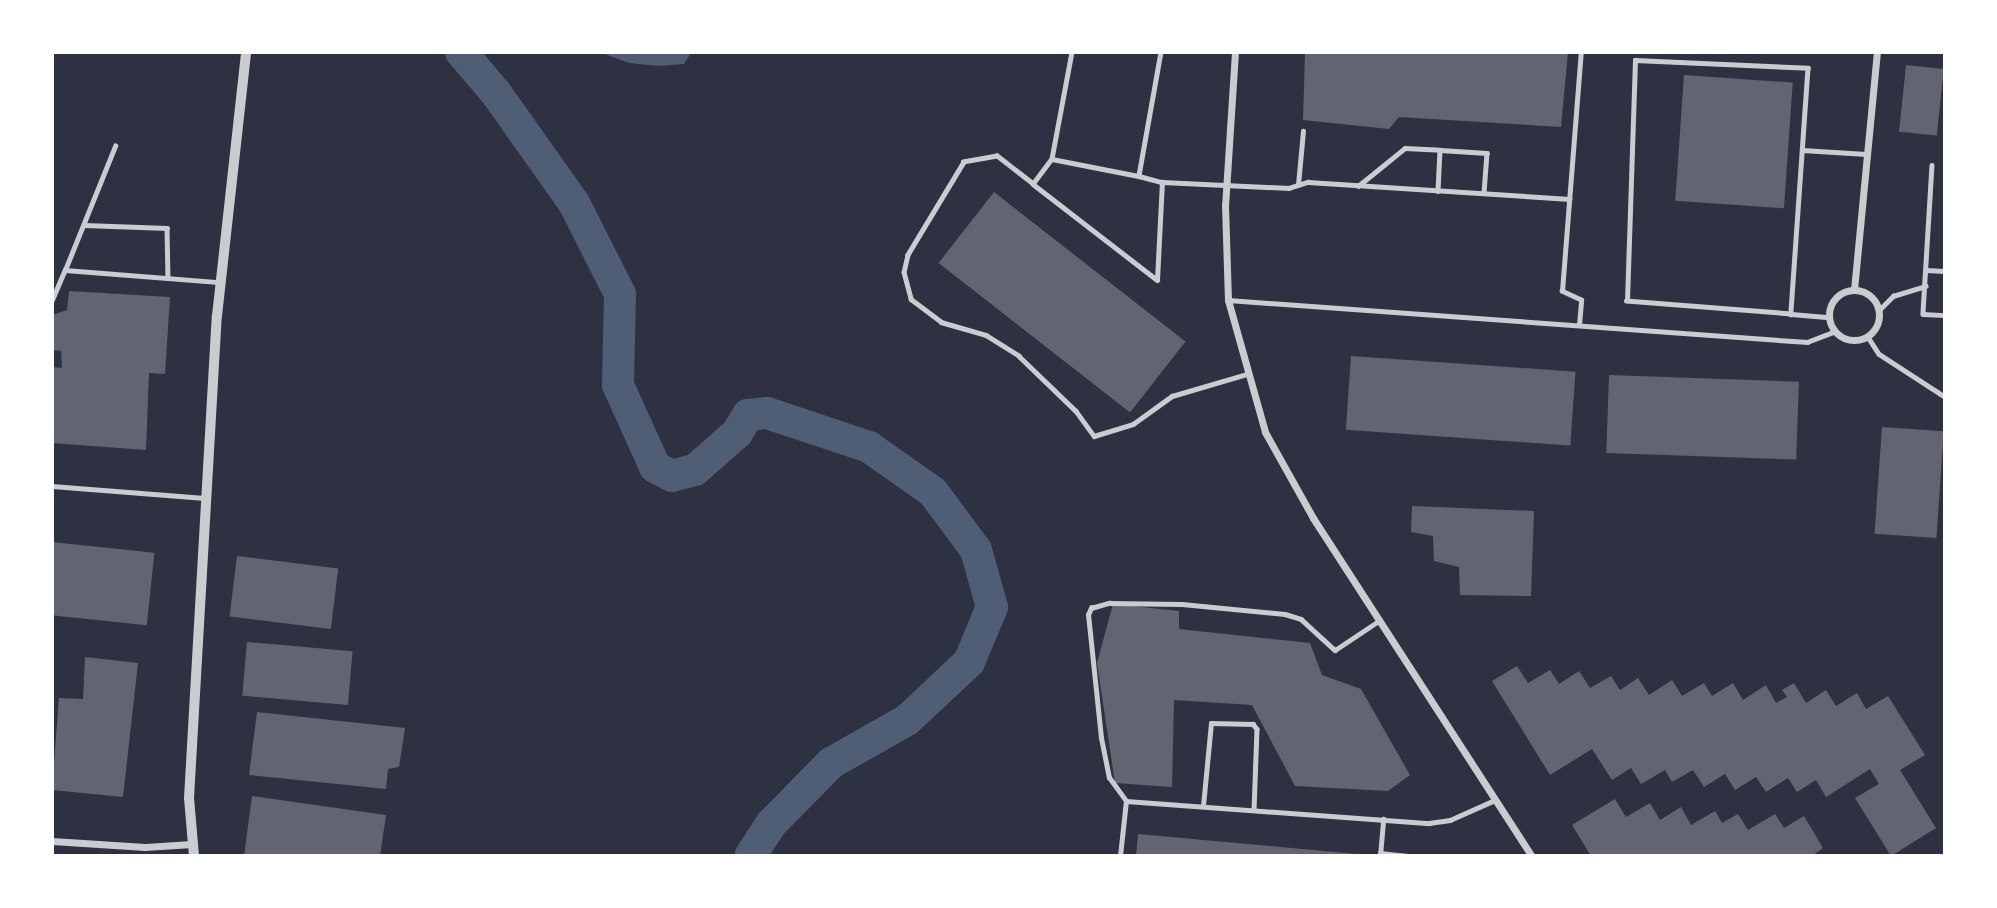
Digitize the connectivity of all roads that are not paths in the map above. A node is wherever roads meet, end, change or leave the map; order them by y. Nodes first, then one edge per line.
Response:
1 (246, 52) edge
2 (1072, 52) edge
3 (1161, 52) edge
4 (1235, 52) edge
5 (1581, 52) edge
6 (1636, 52) edge
7 (1877, 52) edge
8 (1635, 60) junction
9 (1303, 131) dead end
10 (115, 146) dead end
11 (1440, 150) junction
12 (1802, 150) junction
13 (1866, 155) junction
14 (1052, 159) junction
15 (1932, 165) dead end
16 (1139, 176) junction
17 (1162, 182) junction
18 (1033, 184) junction
19 (1225, 185) junction
20 (1298, 185) junction
21 (1358, 186) junction
22 (1438, 191) junction
23 (1484, 193) junction
24 (1569, 199) junction
25 (83, 225) junction
26 (65, 270) junction
27 (1926, 270) junction
28 (1944, 271) edge
29 (168, 278) junction
30 (220, 282) junction
31 (1924, 286) junction
32 (1854, 290) junction
33 (52, 300) edge
34 (1228, 300) junction
35 (1879, 310) junction
36 (1791, 314) junction
37 (1944, 315) edge
38 (1829, 317) junction
39 (1579, 325) junction
40 (1835, 331) junction
41 (1868, 337) junction
42 (1247, 374) junction
43 (1944, 396) edge
44 (52, 486) edge
45 (207, 498) junction
46 (1380, 620) junction
47 (1497, 799) junction
48 (1126, 801) junction
49 (1203, 806) junction
50 (1254, 810) junction
51 (1383, 820) junction
52 (52, 841) edge
53 (193, 850) edge
54 (1380, 854) edge
55 (1120, 856) edge
56 (1408, 856) edge
57 (1532, 856) edge

1 - 30 street
2 - 14 lane
3 - 16 lane
4 - 19 street
5 - 24 lane
6 - 8 lane
7 - 13 street
8 - 12 lane
8 - 36 lane
9 - 20 lane
10 - 25 lane
11 - 21 lane
11 - 22 lane
11 - 23 lane
12 - 13 lane
12 - 36 lane
13 - 32 street
14 - 16 lane
14 - 18 lane
15 - 27 lane
16 - 17 lane
17 - 18 lane
17 - 19 lane
18 - 42 lane
19 - 20 lane
19 - 34 street
20 - 21 lane
21 - 22 lane
22 - 23 lane
23 - 24 lane
24 - 39 lane
25 - 26 lane
25 - 29 lane
26 - 29 lane
26 - 33 lane
27 - 28 lane
27 - 31 lane
29 - 30 lane
30 - 45 street
31 - 35 lane
31 - 37 lane
32 - 35 street
32 - 38 street
34 - 39 lane
34 - 42 street
35 - 41 street
36 - 38 lane
38 - 40 street
39 - 40 lane
40 - 41 street
41 - 43 lane
42 - 46 street
44 - 45 lane
45 - 53 street
46 - 47 street
46 - 48 lane
47 - 51 lane
47 - 57 street
48 - 49 lane
48 - 55 lane
49 - 50 lane
49 - 50 lane
50 - 51 lane
51 - 54 lane
52 - 53 street
54 - 56 lane

